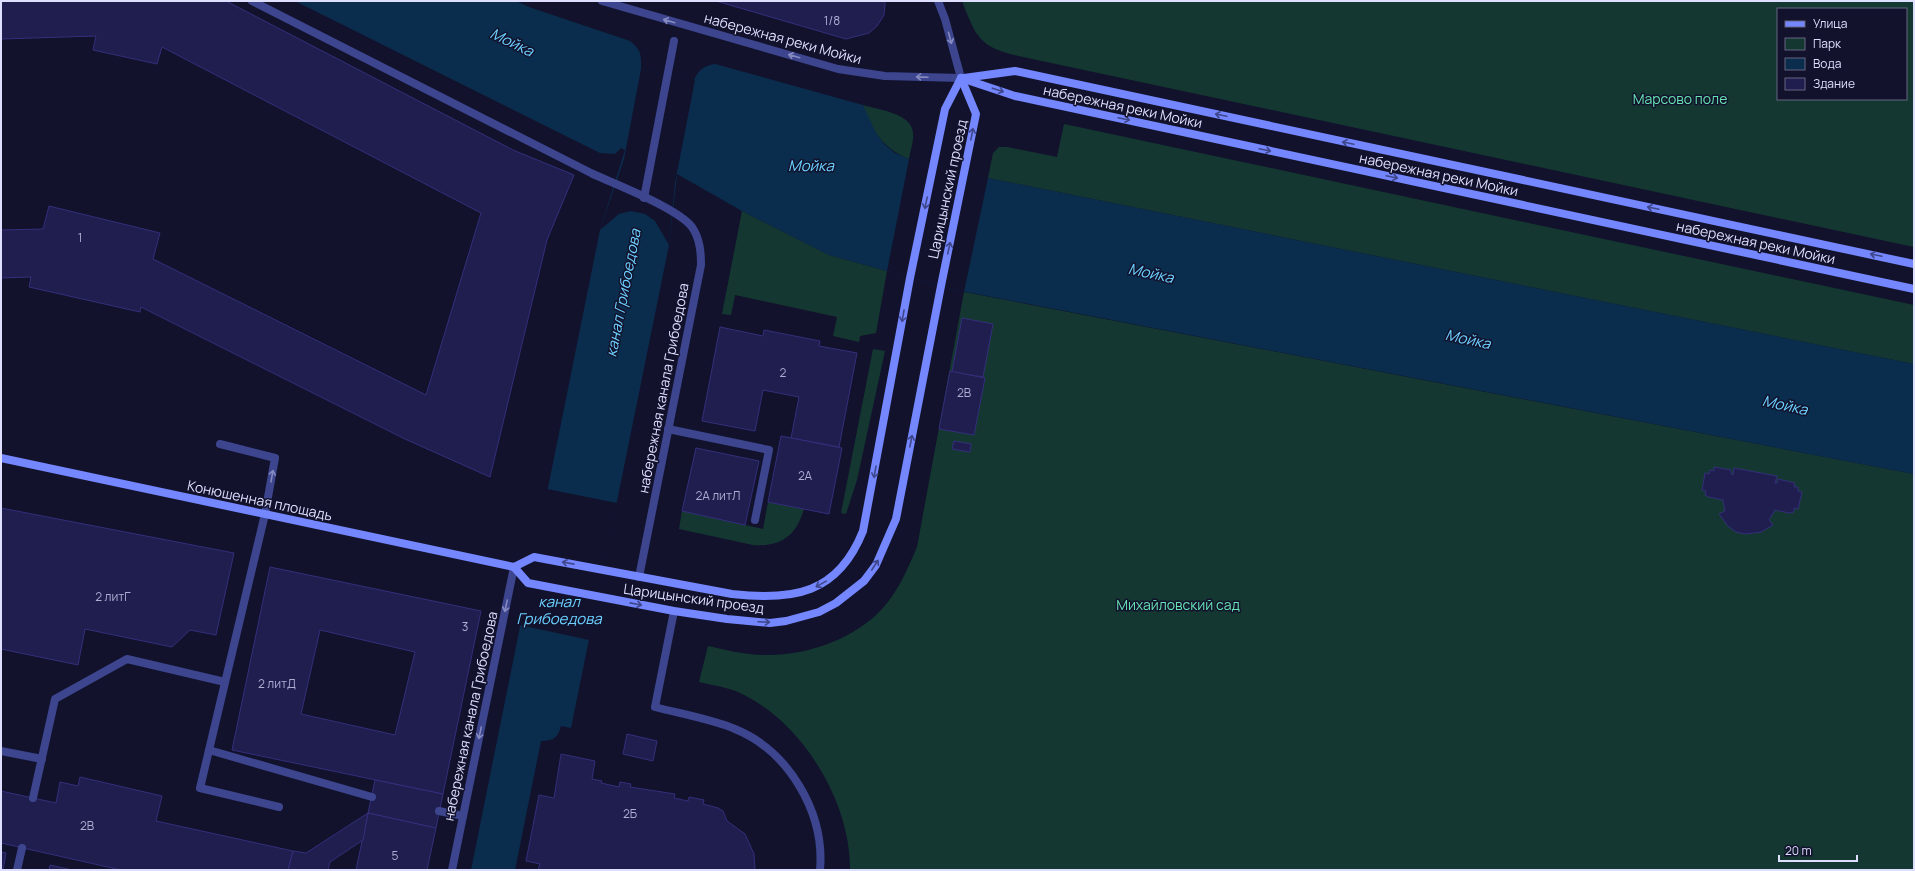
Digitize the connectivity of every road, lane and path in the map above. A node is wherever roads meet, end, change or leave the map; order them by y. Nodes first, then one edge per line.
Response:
1 (252, 1) edge
2 (602, 1) edge
3 (938, 1) edge
4 (674, 41) dead end
5 (961, 78) junction
6 (644, 198) junction
7 (1914, 264) edge
8 (1914, 289) edge
9 (668, 429) junction
10 (220, 444) dead end
11 (1, 458) edge
12 (265, 514) junction
13 (755, 520) dead end
14 (514, 567) junction
15 (639, 577) junction
16 (674, 611) junction
17 (225, 682) junction
18 (209, 750) junction
19 (1, 751) edge
20 (42, 759) junction
21 (372, 797) dead end
22 (33, 798) dead end
23 (279, 807) dead end
24 (439, 811) dead end
25 (463, 816) junction
26 (22, 848) dead end
27 (17, 870) edge
28 (452, 870) edge
29 (820, 870) edge

1 - 6 street, набережная канала Грибоедова
5 -> 2 street, набережная реки Мойки
3 -> 5 street
4 - 6 street
7 -> 5 main road, набережная реки Мойки
5 -> 8 main road, набережная реки Мойки
5 -> 15 main road, Царицынский проезд
16 -> 5 main road, Царицынский проезд
6 - 9 street, набережная канала Грибоедова
9 - 13 street
9 - 15 street, набережная канала Грибоедова
12 -> 10 street
11 - 12 main road, Конюшенная площадь
12 - 14 main road, Конюшенная площадь
12 - 17 street
15 -> 14 main road, Царицынский проезд
14 -> 16 main road, Царицынский проезд
14 -> 25 street, набережная канала Грибоедова
16 - 29 street
17 - 18 street
17 - 20 street
18 - 21 street
18 - 23 street
19 - 20 street
20 - 22 street
24 - 25 street
25 - 28 street, набережная канала Грибоедова
26 - 27 street

